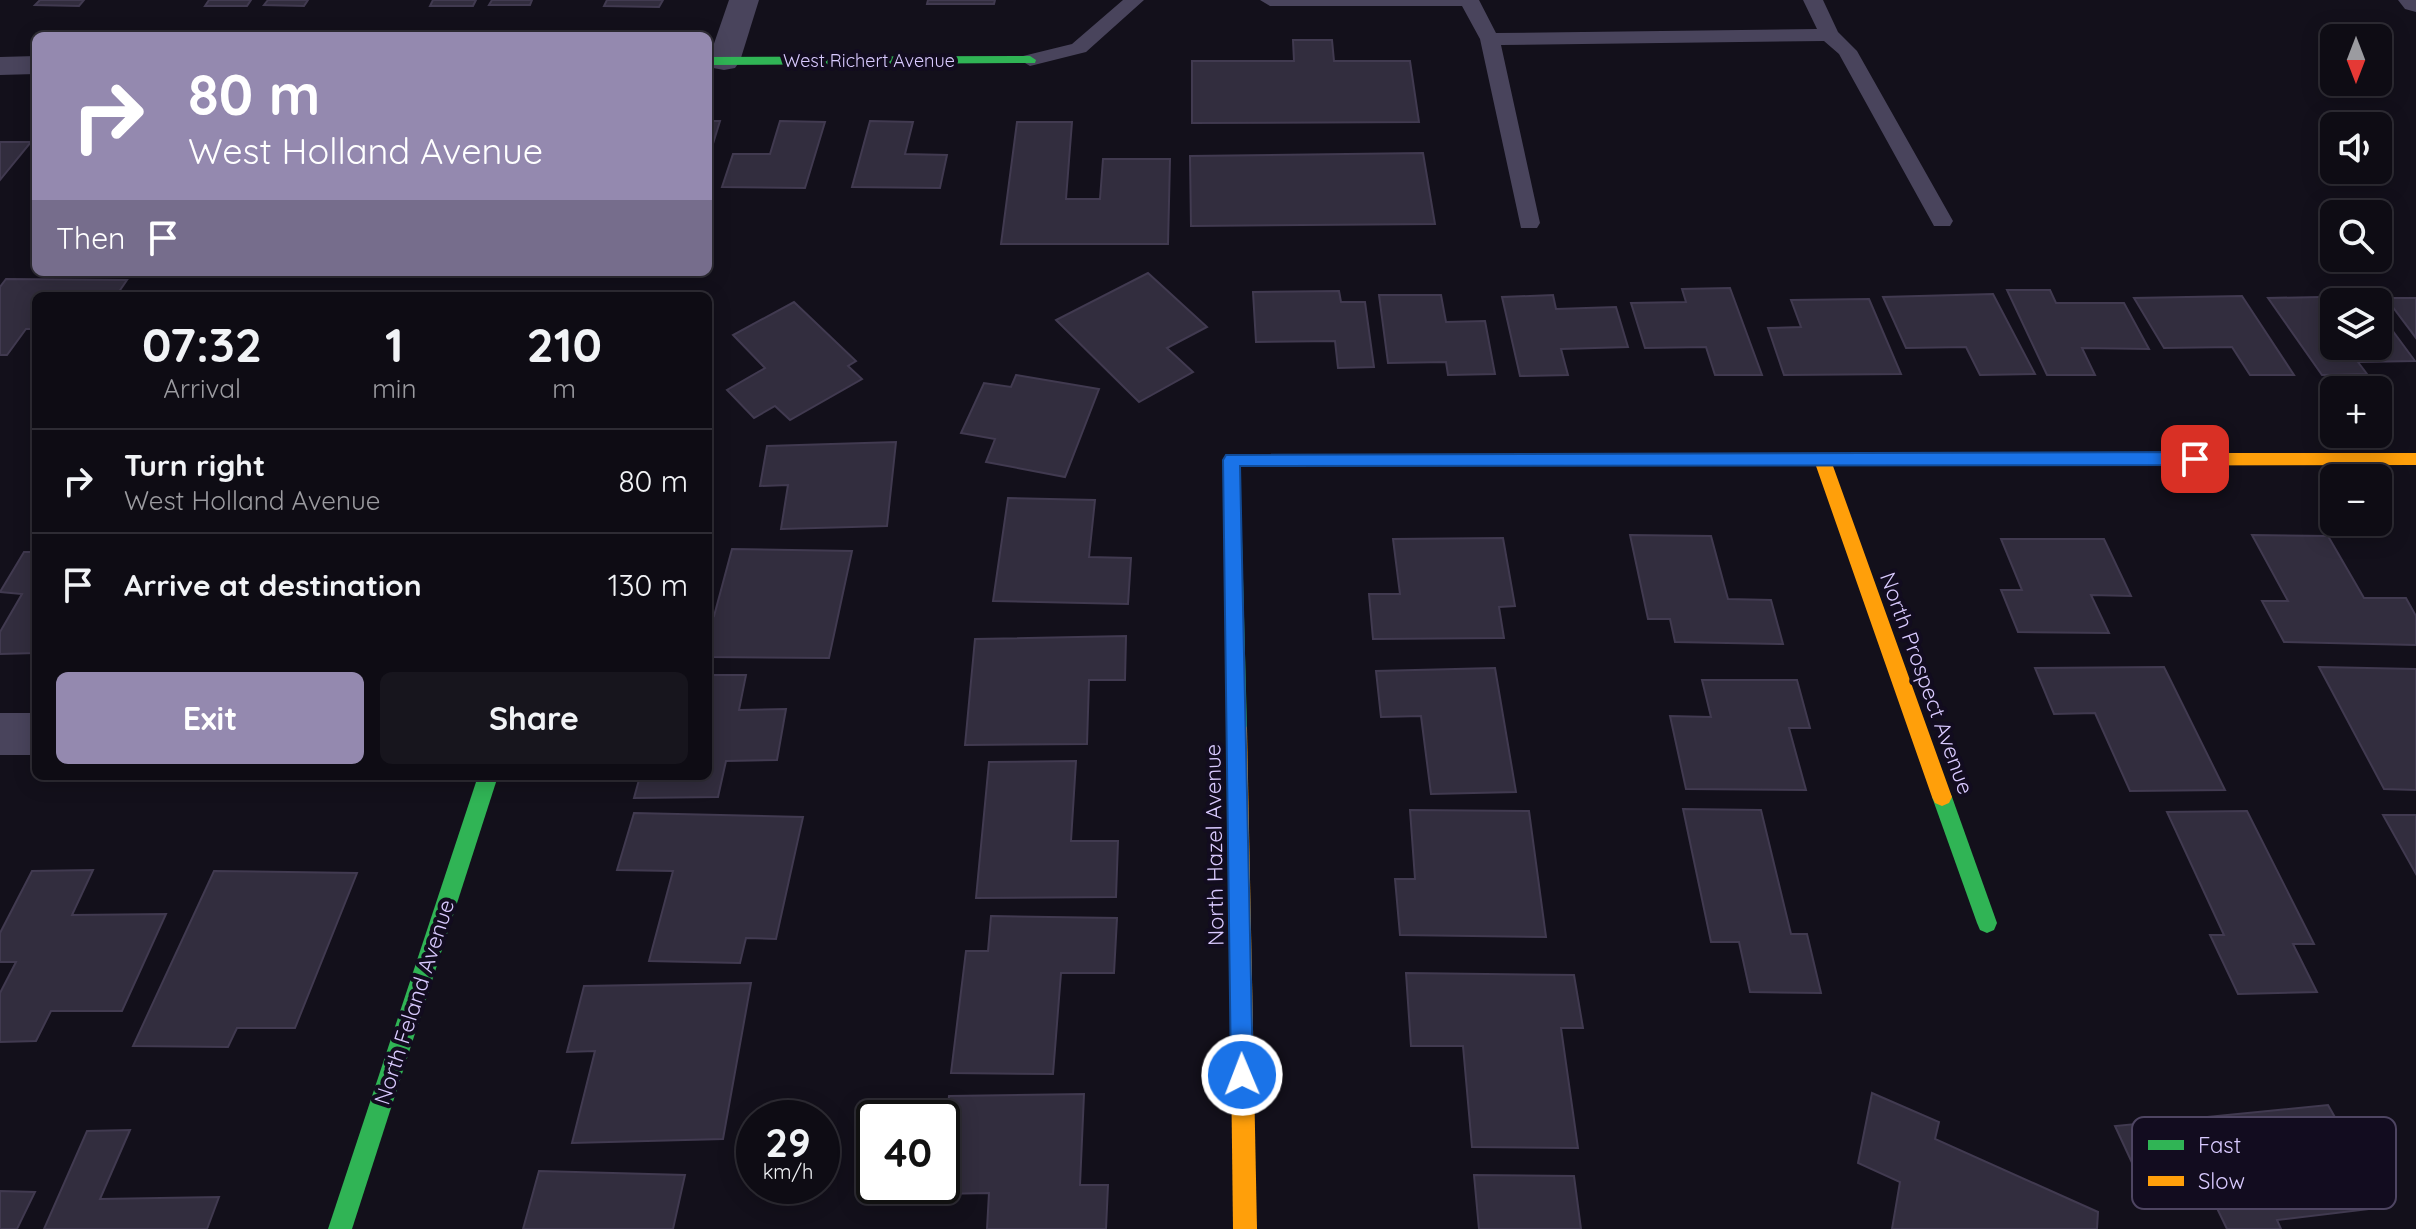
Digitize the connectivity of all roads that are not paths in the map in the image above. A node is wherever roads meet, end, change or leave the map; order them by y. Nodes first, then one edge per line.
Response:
1 (744, 0) edge
2 (1134, 0) edge
3 (1270, 0) edge
4 (1468, 0) edge
5 (1813, 0) edge
6 (1829, 35) junction
7 (1490, 39) junction
8 (1030, 60) joint
9 (716, 61) edge
10 (32, 65) edge
11 (0, 66) edge
12 (1942, 221) dead end
13 (1529, 223) dead end
14 (1822, 459) junction
15 (2415, 460) edge
16 (0, 734) edge
17 (32, 734) edge
18 (487, 780) edge
19 (1987, 923) dead end
20 (340, 1229) edge
21 (1245, 1229) edge

1 - 9 street
2 - 8 lane
3 - 4 lane
4 - 7 lane
5 - 6 lane
6 - 7 lane
6 - 12 lane
7 - 13 lane
8 - 9 street, West Richert Avenue
10 - 11 street
14 - 15 street
14 - 19 street, North Prospect Avenue
14 - 21 street, North Hazel Avenue
16 - 17 street
18 - 20 street, North Feland Avenue

